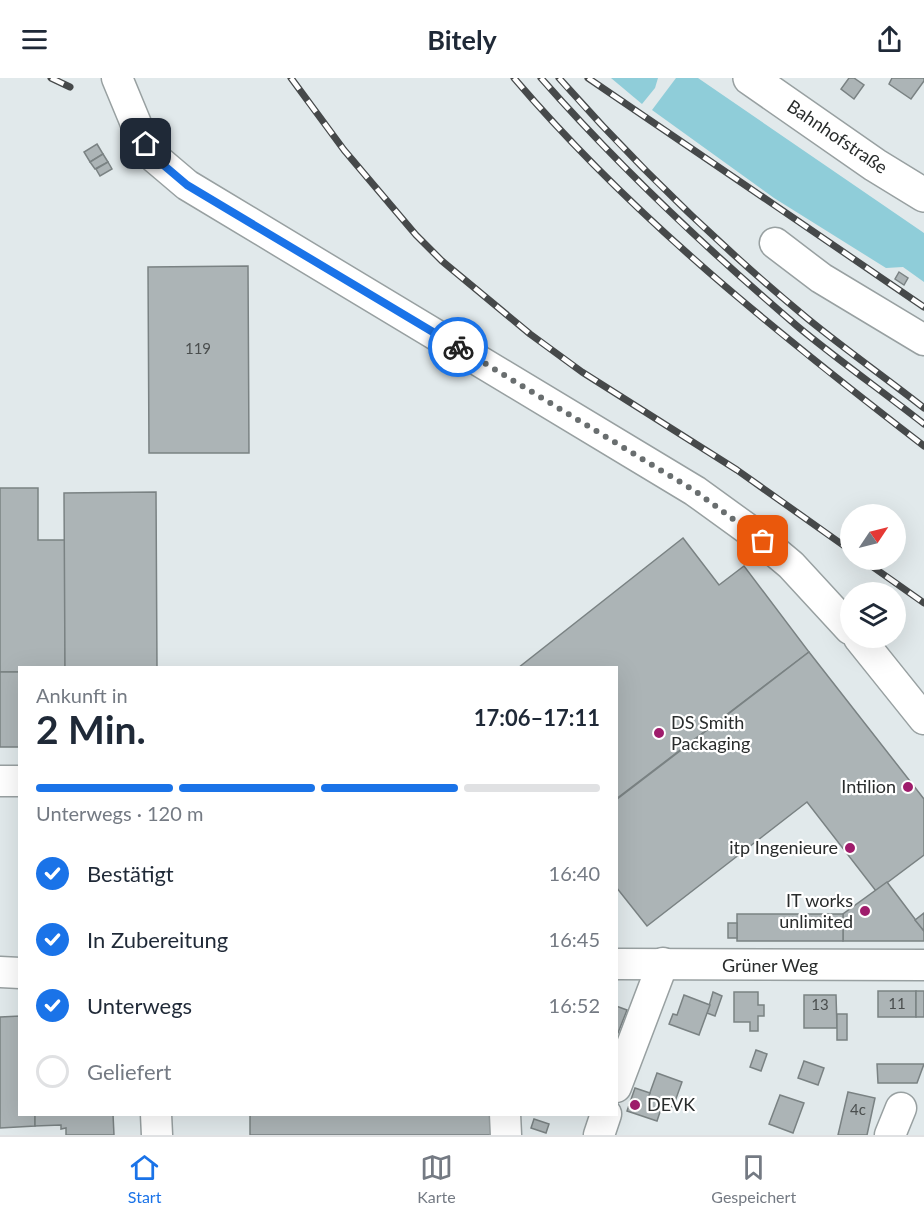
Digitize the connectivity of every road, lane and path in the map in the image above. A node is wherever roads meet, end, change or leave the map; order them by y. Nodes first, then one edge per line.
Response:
1 (117, 78) edge
2 (750, 78) edge
3 (924, 195) edge
4 (775, 243) dead end
5 (924, 340) edge
6 (840, 618) edge
7 (867, 648) edge
8 (924, 719) edge
9 (0, 781) edge
10 (18, 781) edge
11 (663, 963) junction
12 (618, 964) edge
13 (924, 965) edge
14 (0, 972) edge
15 (18, 973) edge
16 (618, 1083) edge
17 (156, 1116) edge
18 (505, 1116) edge
19 (605, 1116) edge
20 (157, 1135) edge
21 (506, 1135) edge
22 (599, 1135) edge

1 - 6 street
2 - 3 main road, Bahnhofstraße
4 - 5 street
7 - 8 street
9 - 10 street
11 - 12 street, Grüner Weg
11 - 13 street, Grüner Weg
11 - 16 street
14 - 15 street
17 - 20 street
18 - 21 street
19 - 22 street

